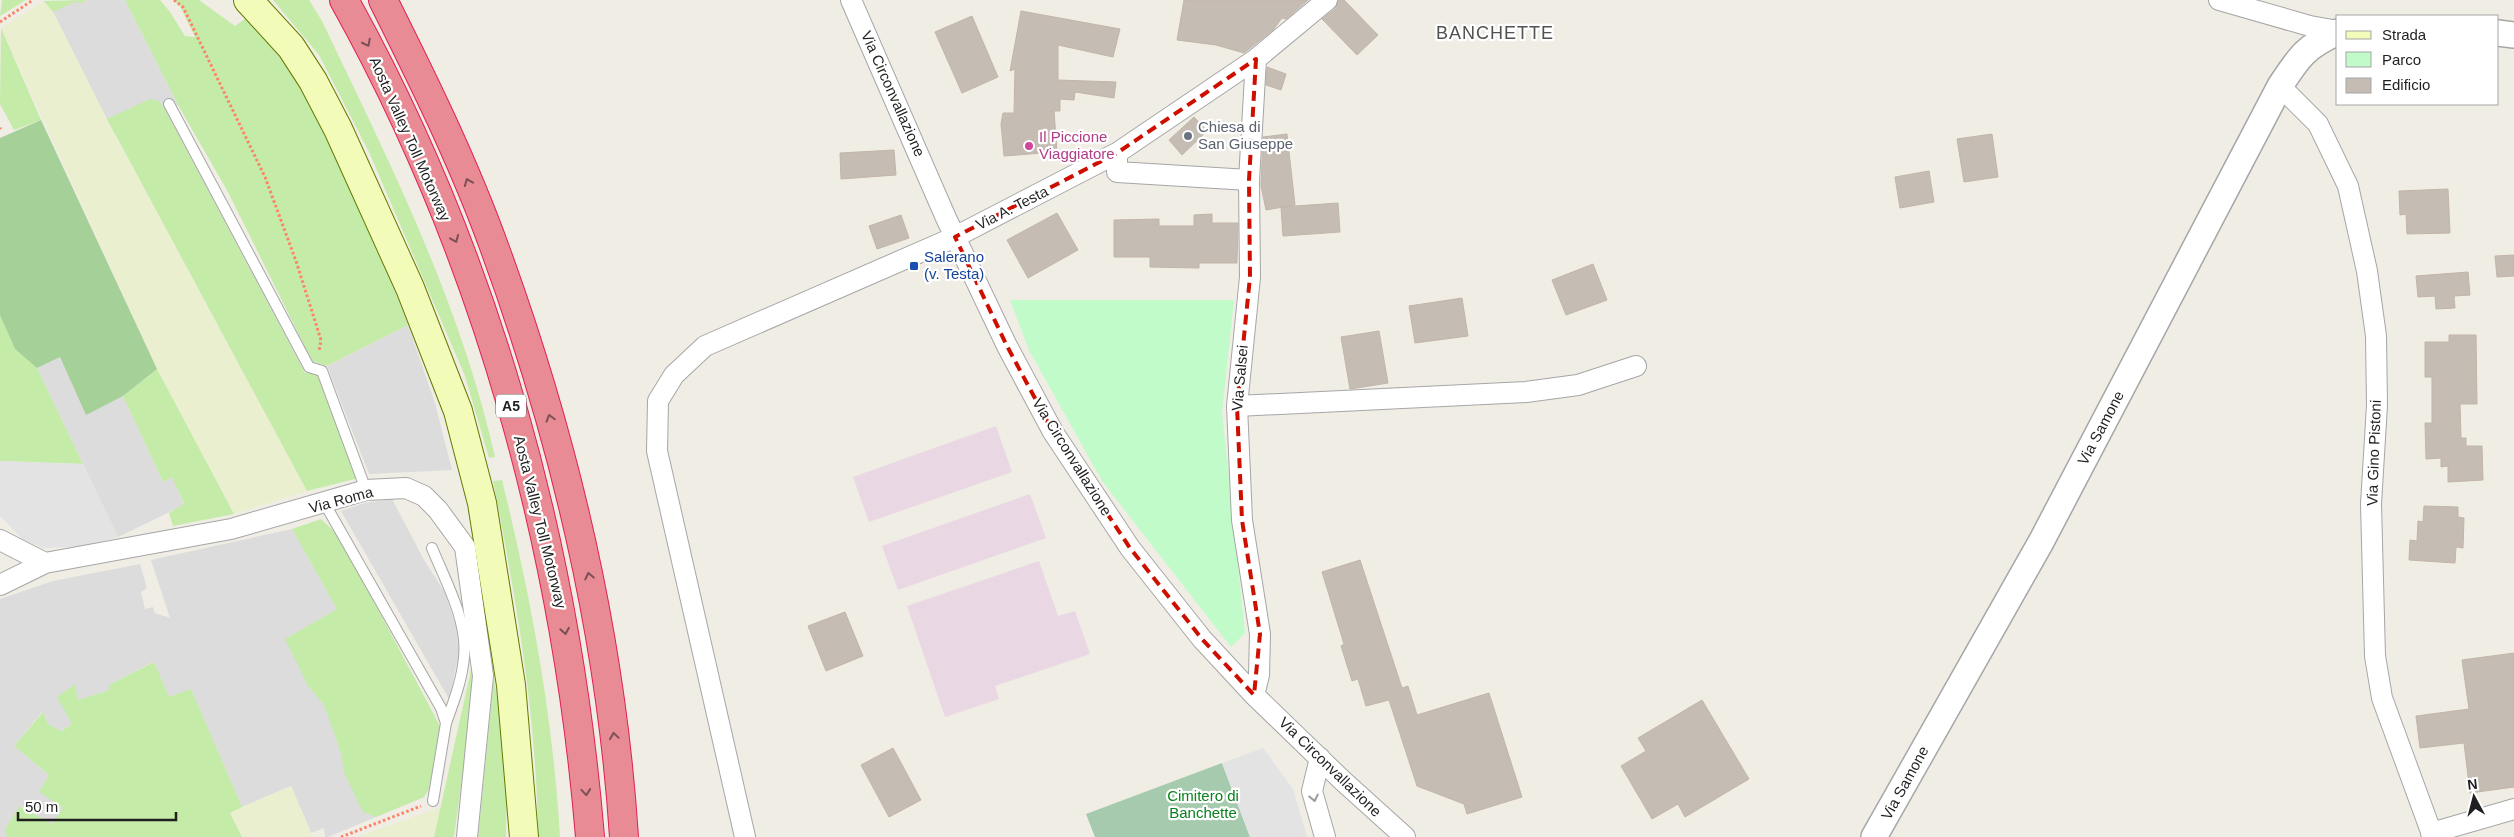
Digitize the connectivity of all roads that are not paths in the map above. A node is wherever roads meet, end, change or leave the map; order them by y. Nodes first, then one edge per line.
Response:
1 (248, 0) edge
2 (344, 0) edge
3 (384, 0) edge
4 (851, 0) edge
5 (1327, 0) edge
6 (2219, 0) edge
7 (2336, 32) edge
8 (2336, 33) edge
9 (2499, 33) edge
10 (2514, 35) edge
11 (1256, 60) junction
12 (2280, 86) junction
13 (169, 104) dead end
14 (1118, 153) junction
15 (1249, 180) junction
16 (955, 237) junction
17 (1636, 366) dead end
18 (1236, 406) junction
19 (366, 490) junction
20 (325, 504) junction
21 (0, 540) edge
22 (432, 548) dead end
23 (44, 563) junction
24 (0, 585) edge
25 (1254, 695) junction
26 (446, 723) junction
27 (1320, 758) junction
28 (433, 801) road end
29 (2514, 809) edge
30 (2432, 835) edge
31 (467, 837) edge
32 (524, 837) edge
33 (590, 837) edge
34 (624, 837) edge
35 (745, 837) edge
36 (1325, 837) edge
37 (1405, 837) edge
38 (1874, 837) edge

1 - 32 main road
2 -> 33 highway, Aosta Valley Toll Motorway / A5
34 -> 3 highway, A5
4 - 16 street, Via Circonvallazione
5 - 11 street, Via A. Testa
6 - 7 street
8 - 12 street, Via Samone
9 - 10 street
11 - 14 street, Via A. Testa
11 - 15 street, Via Salsei
12 - 30 street, Via Gino Pistoni
12 - 38 street, Via Samone
13 - 19 lane
14 - 15 street
14 - 16 street, Via A. Testa
15 - 18 street, Via Salsei
16 - 25 street, Via Circonvallazione
16 - 35 street, Via A. Testa
17 - 18 street
18 - 25 street, Via Salsei
19 - 20 street, Via Roma
19 - 31 street, Via Roma
20 - 23 street, Via Roma
20 - 26 lane
21 - 23 street
22 - 26 lane
23 - 24 street, Via Roma
25 - 27 street, Via Circonvallazione
26 - 28 lane
27 -> 36 street
27 - 37 street, Via Circonvallazione
29 - 30 street

